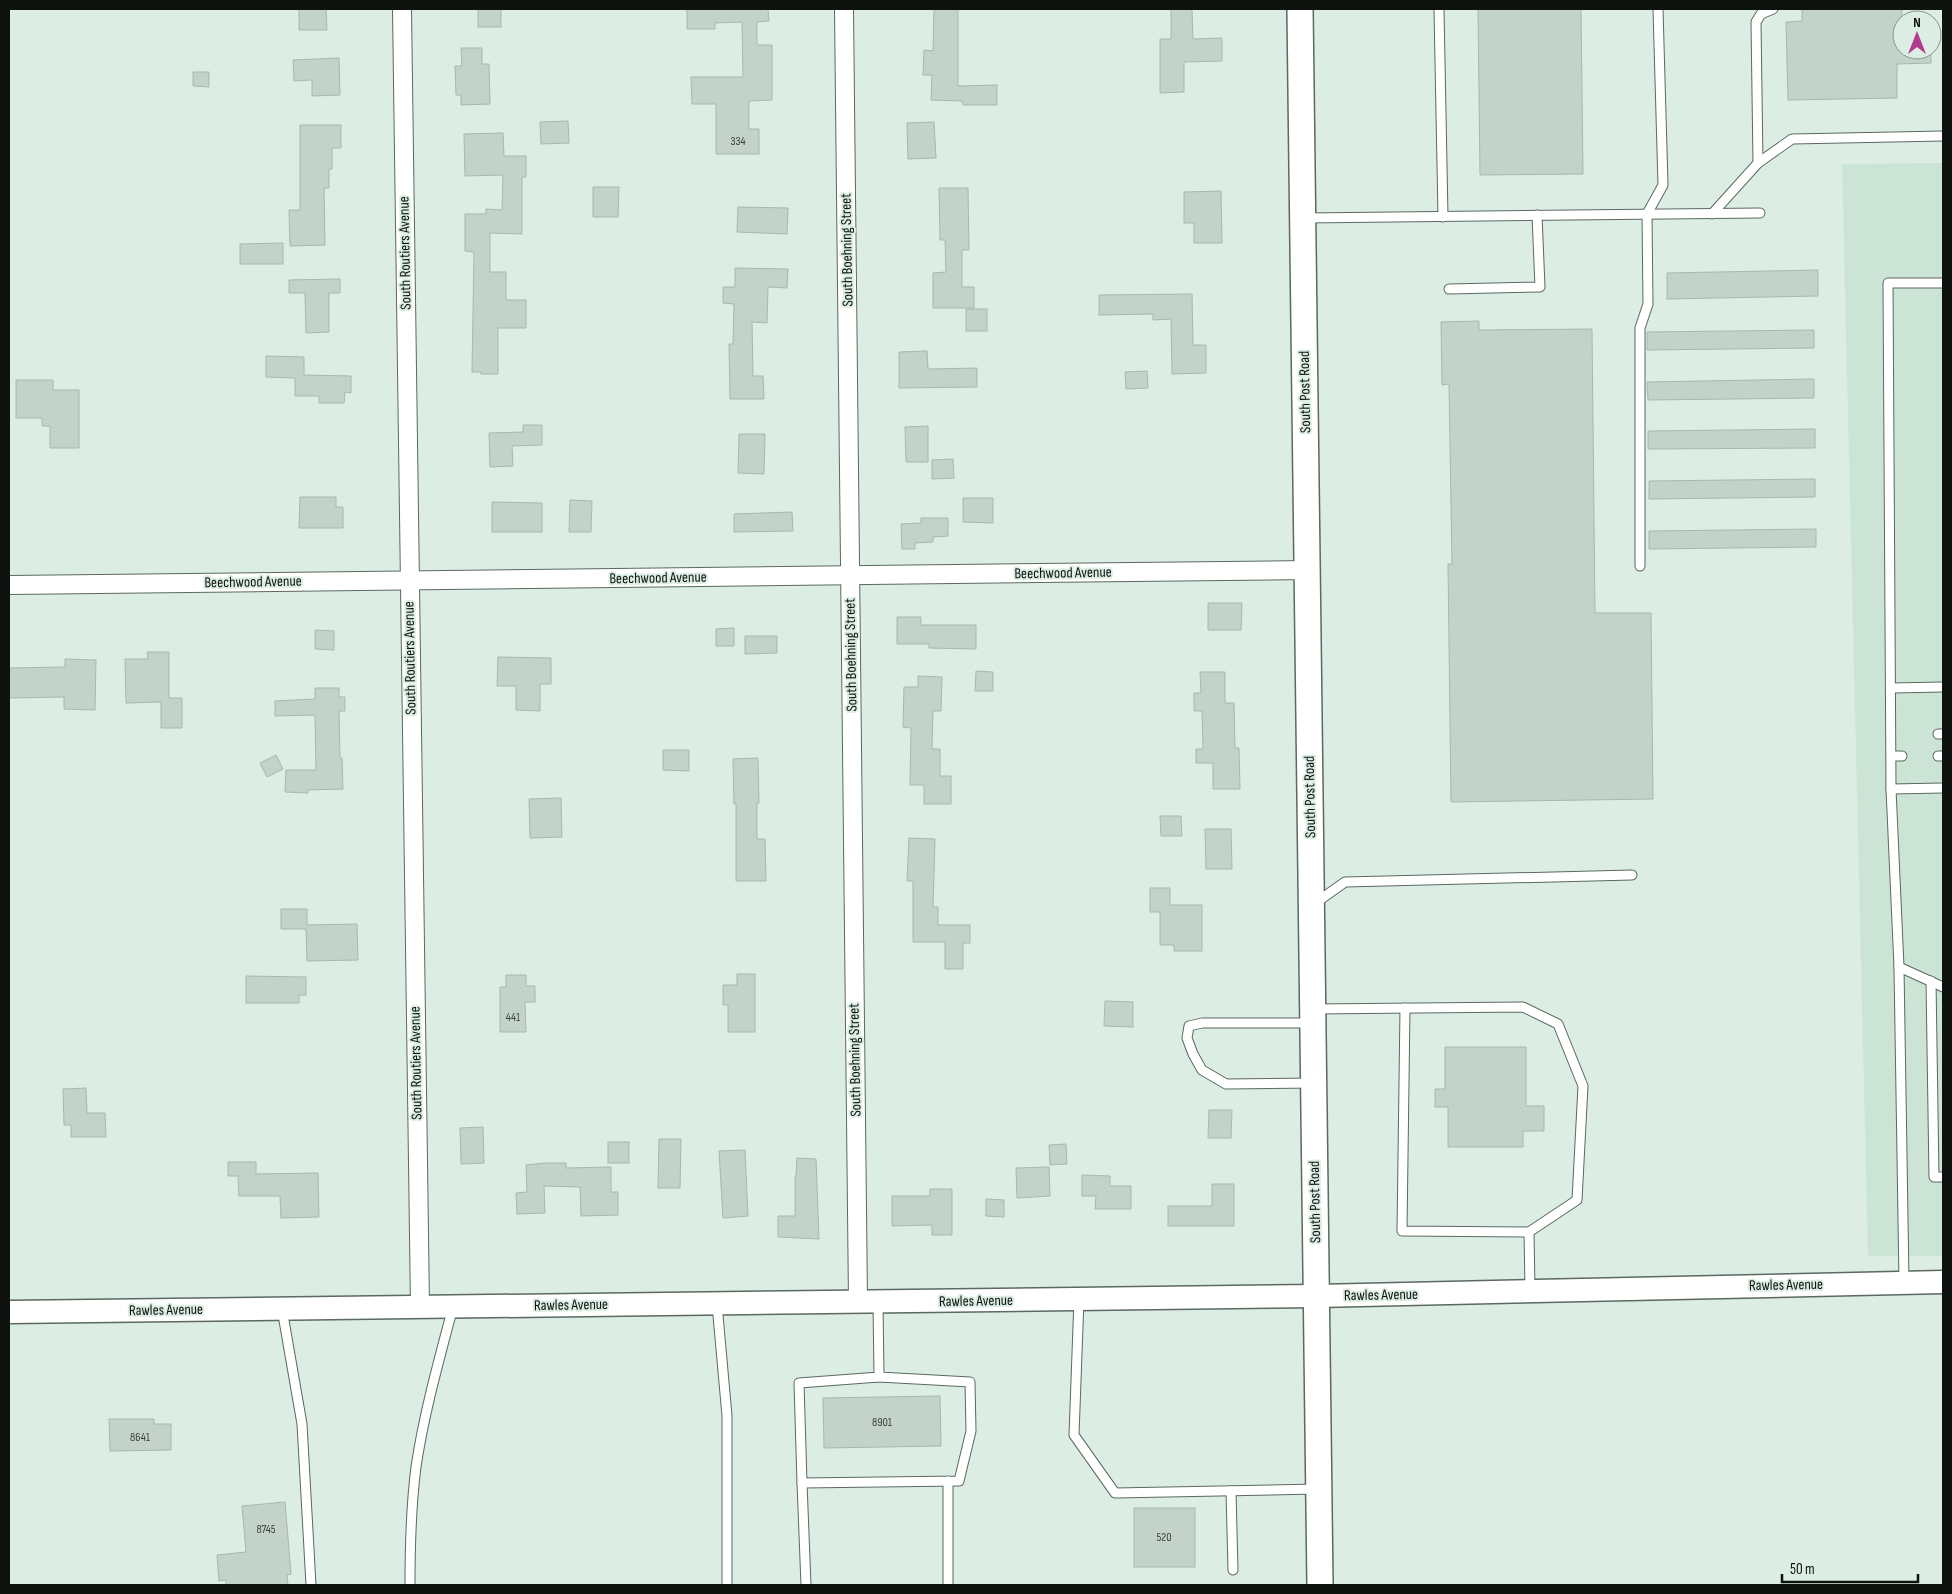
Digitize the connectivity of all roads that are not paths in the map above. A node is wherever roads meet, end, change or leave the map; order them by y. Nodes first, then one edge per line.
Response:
1 (402, 9) edge
2 (844, 9) edge
3 (1300, 9) edge
4 (1439, 9) edge
5 (1658, 9) edge
6 (1774, 9) edge
7 (1943, 136) edge
8 (1758, 163) junction
9 (1760, 213) dead end
10 (1647, 214) junction
11 (1712, 214) junction
12 (1537, 215) junction
13 (1443, 216) junction
14 (1302, 218) junction
15 (1943, 283) edge
16 (1449, 289) dead end
17 (1640, 566) dead end
18 (1307, 570) junction
19 (850, 575) junction
20 (409, 580) junction
21 (9, 585) edge
22 (1943, 687) edge
23 (1892, 688) junction
24 (1892, 756) junction
25 (1902, 756) dead end
26 (1943, 788) edge
27 (1892, 790) junction
28 (1632, 876) dead end
29 (1312, 905) junction
30 (1899, 967) junction
31 (1931, 981) junction
32 (1943, 986) edge
33 (1405, 1008) junction
34 (1313, 1016) junction
35 (1314, 1083) junction
36 (1943, 1177) edge
37 (1529, 1232) junction
38 (1904, 1282) junction
39 (1943, 1282) edge
40 (1530, 1291) junction
41 (1317, 1296) junction
42 (1079, 1299) junction
43 (868, 1302) junction
44 (717, 1304) junction
45 (453, 1306) junction
46 (420, 1307) junction
47 (282, 1308) junction
48 (9, 1312) edge
49 (879, 1377) junction
50 (948, 1481) junction
51 (802, 1483) junction
52 (1319, 1489) junction
53 (1231, 1490) junction
54 (1233, 1570) dead end
55 (311, 1585) edge
56 (410, 1585) edge
57 (727, 1585) edge
58 (806, 1585) edge
59 (948, 1585) edge
60 (1320, 1585) edge

1 - 20 street, South Routiers Avenue
2 - 19 street, South Boehning Street
3 - 14 main road, South Post Road
4 - 13 lane
5 - 10 lane
6 - 8 lane
7 - 8 lane
8 - 11 lane
9 - 11 lane
10 - 11 lane
10 - 12 lane
10 - 17 lane
12 - 13 lane
12 - 16 lane
13 - 14 lane
14 - 18 main road, South Post Road
15 - 23 lane
18 - 19 street, Beechwood Avenue
18 - 29 main road, South Post Road
19 - 20 street, Beechwood Avenue
19 - 43 street, South Boehning Street
20 - 21 street, Beechwood Avenue
20 - 46 street, South Routiers Avenue
22 - 23 lane
23 - 24 lane
24 - 25 lane
24 - 27 lane
26 - 27 lane
27 - 30 lane
28 - 29 lane
29 - 34 main road, South Post Road
30 - 31 lane
30 - 38 lane
31 - 32 lane
31 - 36 lane
33 - 34 lane
33 - 37 lane
33 - 37 lane
34 - 35 main road, South Post Road
34 - 35 lane
35 - 41 main road, South Post Road
37 - 40 lane
38 - 39 street, Rawles Avenue
38 - 40 street, Rawles Avenue
40 - 41 street, Rawles Avenue
41 - 42 street, Rawles Avenue
41 - 52 main road, South Post Road
42 - 43 street, Rawles Avenue
42 - 53 lane
43 - 44 street, Rawles Avenue
43 - 49 lane
44 - 45 street, Rawles Avenue
44 - 57 lane
45 - 46 street, Rawles Avenue
45 - 56 lane
46 - 47 street, Rawles Avenue
47 - 48 street, Rawles Avenue
47 - 55 lane
49 - 50 lane
49 - 51 lane
50 - 51 lane
50 - 59 lane
51 - 58 lane
52 - 53 lane
52 - 60 main road, South Post Road
53 - 54 lane

